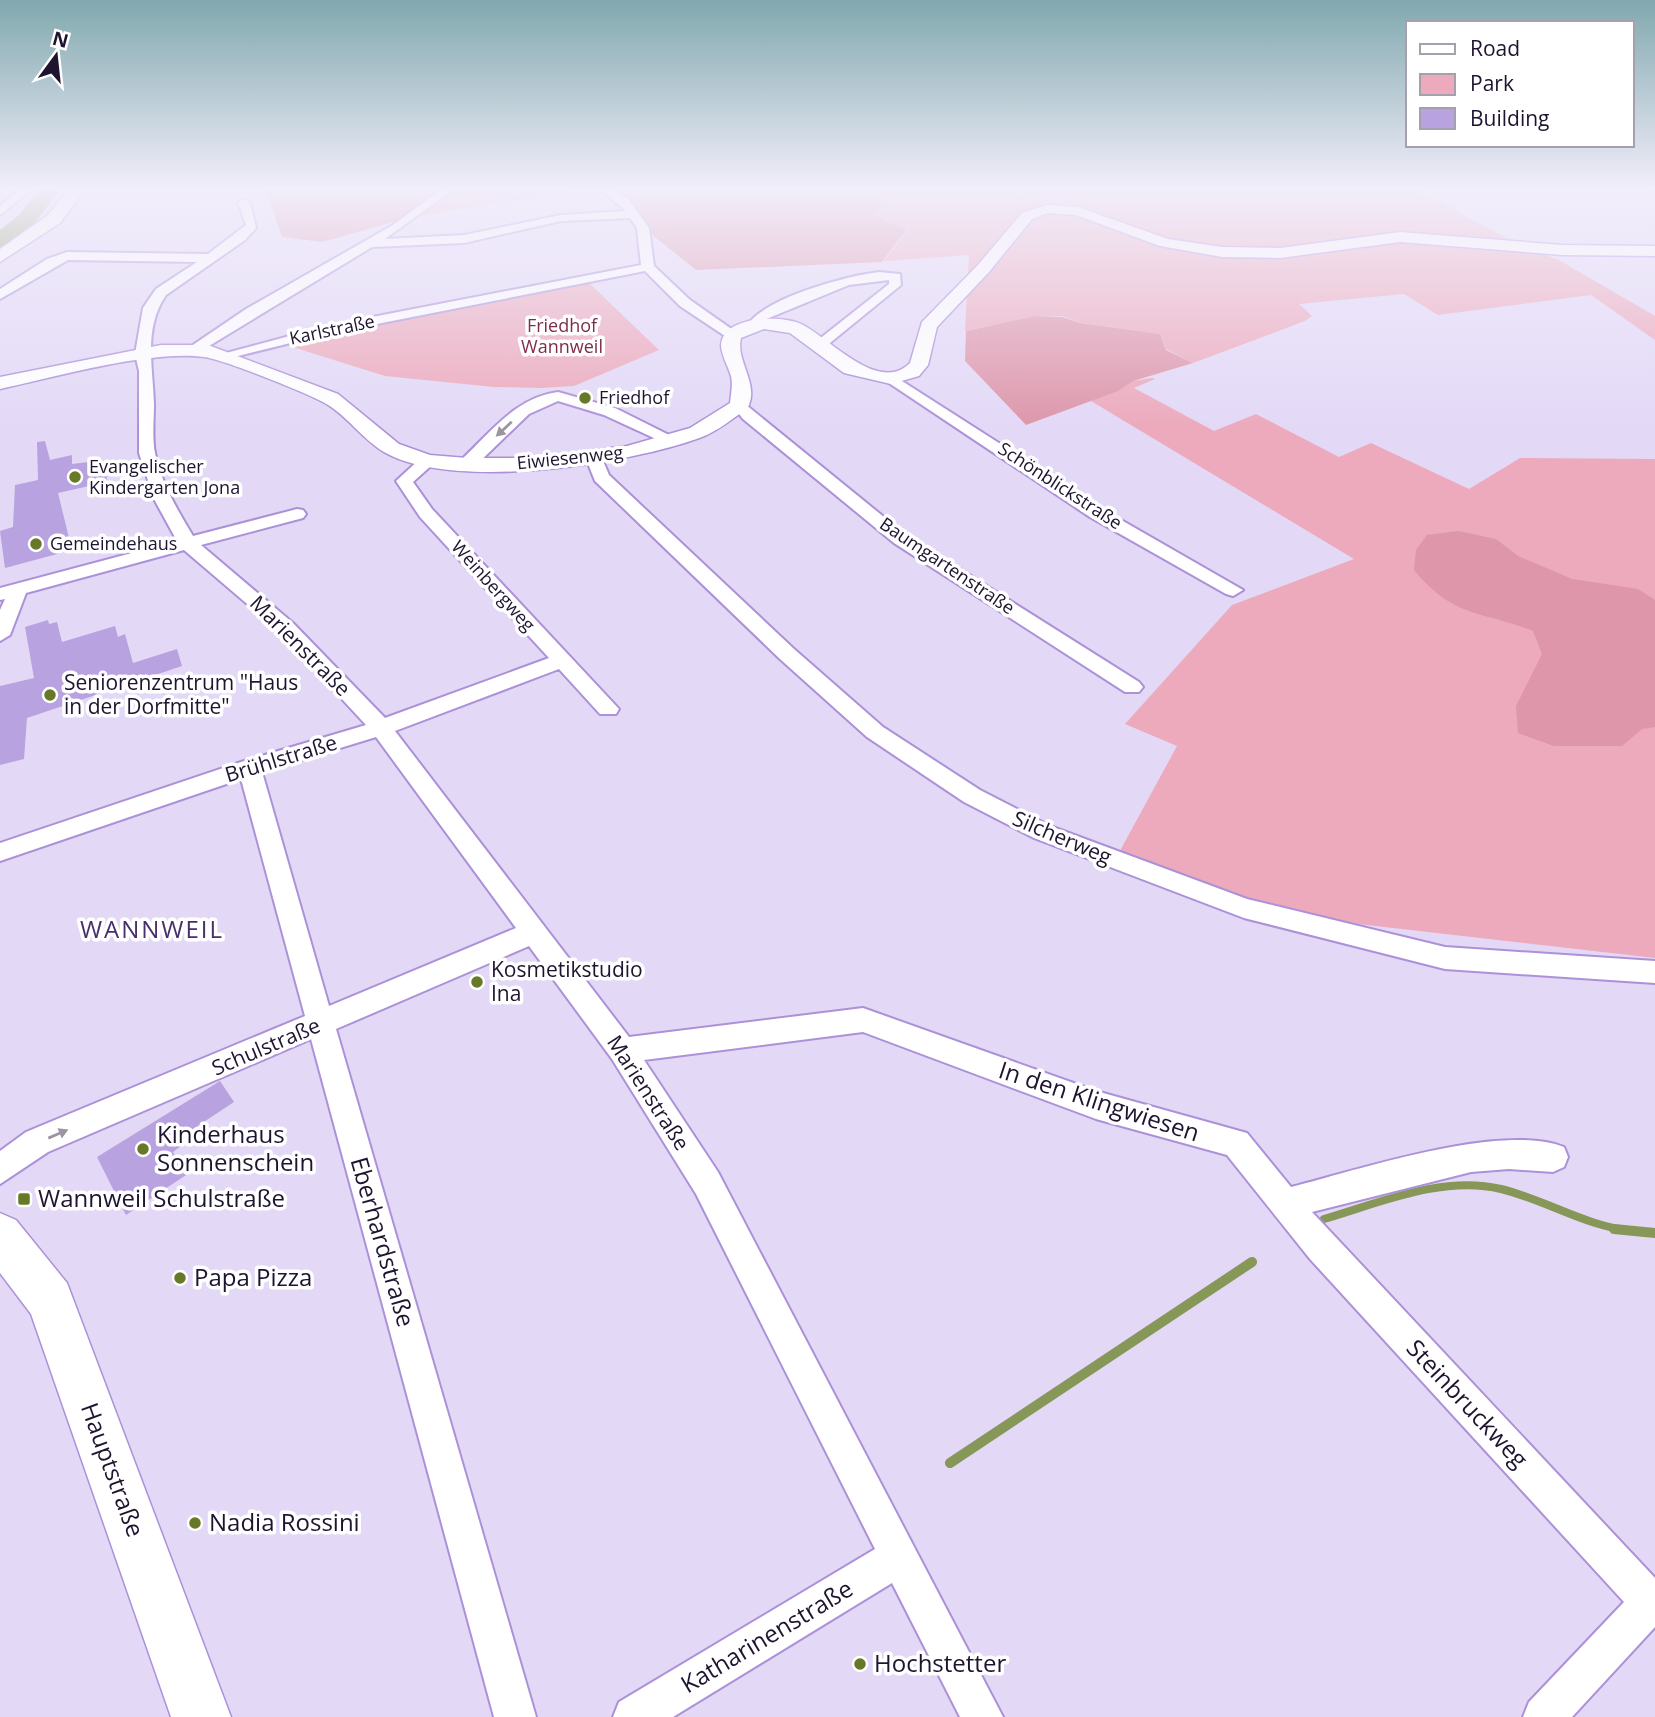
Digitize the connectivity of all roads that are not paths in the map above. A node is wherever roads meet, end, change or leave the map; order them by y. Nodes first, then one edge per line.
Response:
1 (43, 267) edge
2 (195, 267) edge
3 (330, 267) edge
4 (648, 267) joint
5 (985, 267) edge
6 (0, 296) edge
7 (754, 326) junction
8 (733, 335) junction
9 (820, 344) junction
10 (194, 349) junction
11 (142, 354) junction
12 (222, 356) junction
13 (891, 378) junction
14 (0, 383) edge
15 (740, 405) junction
16 (673, 441) junction
17 (593, 456) junction
18 (427, 461) junction
19 (467, 464) junction
20 (297, 514) dead end
21 (188, 544) junction
22 (1233, 590) dead end
23 (9, 592) edge
24 (0, 635) edge
25 (561, 661) junction
26 (1132, 687) dead end
27 (608, 709) dead end
28 (381, 727) junction
29 (249, 768) junction
30 (0, 852) edge
31 (535, 932) junction
32 (1655, 972) edge
33 (321, 1025) junction
34 (622, 1051) junction
35 (1553, 1157) dead end
36 (0, 1169) edge
37 (1287, 1203) junction
38 (0, 1236) edge
39 (899, 1556) junction
40 (1653, 1600) edge
41 (201, 1717) edge
42 (515, 1717) edge
43 (634, 1717) edge
44 (982, 1717) edge
45 (1544, 1717) edge

1 - 6 street
2 - 11 street, Marienstraße
3 - 10 street
4 - 8 street
4 - 12 street, Karlstraße
5 - 13 street
7 - 8 street
7 - 9 street
7 - 9 street
8 - 15 street
9 - 13 street
10 - 11 street, Eiwiesenweg
10 - 12 street, Eiwiesenweg
11 - 14 street, Eiwiesenweg
11 - 21 street, Marienstraße
12 - 18 street, Eiwiesenweg
13 - 22 street, Schönblickstraße
15 - 16 street, Eiwiesenweg
15 - 26 street, Baumgartenstraße
16 - 17 street, Eiwiesenweg
16 -> 19 street
17 - 19 street, Eiwiesenweg
17 - 32 street, Silcherweg
18 - 19 street, Eiwiesenweg
18 - 25 street, Weinbergweg
20 - 21 street
21 - 23 street
21 - 28 street, Marienstraße
23 - 24 street
25 - 27 street, Weinbergweg
25 - 28 street, Brühlstraße
28 - 29 street, Brühlstraße
28 - 31 street, Marienstraße
29 - 30 street, Brühlstraße
29 - 33 street, Eberhardstraße
31 - 33 street, Schulstraße
31 - 34 street, Marienstraße
36 -> 33 street, Schulstraße
33 - 42 street, Eberhardstraße
34 - 37 street, In den Klingwiesen
34 - 39 street, Marienstraße
35 - 37 street
37 - 40 street, Steinbruckweg
38 - 41 main road, Hauptstraße
39 - 43 street, Katharinenstraße
39 - 44 street, Marienstraße
40 - 45 street

